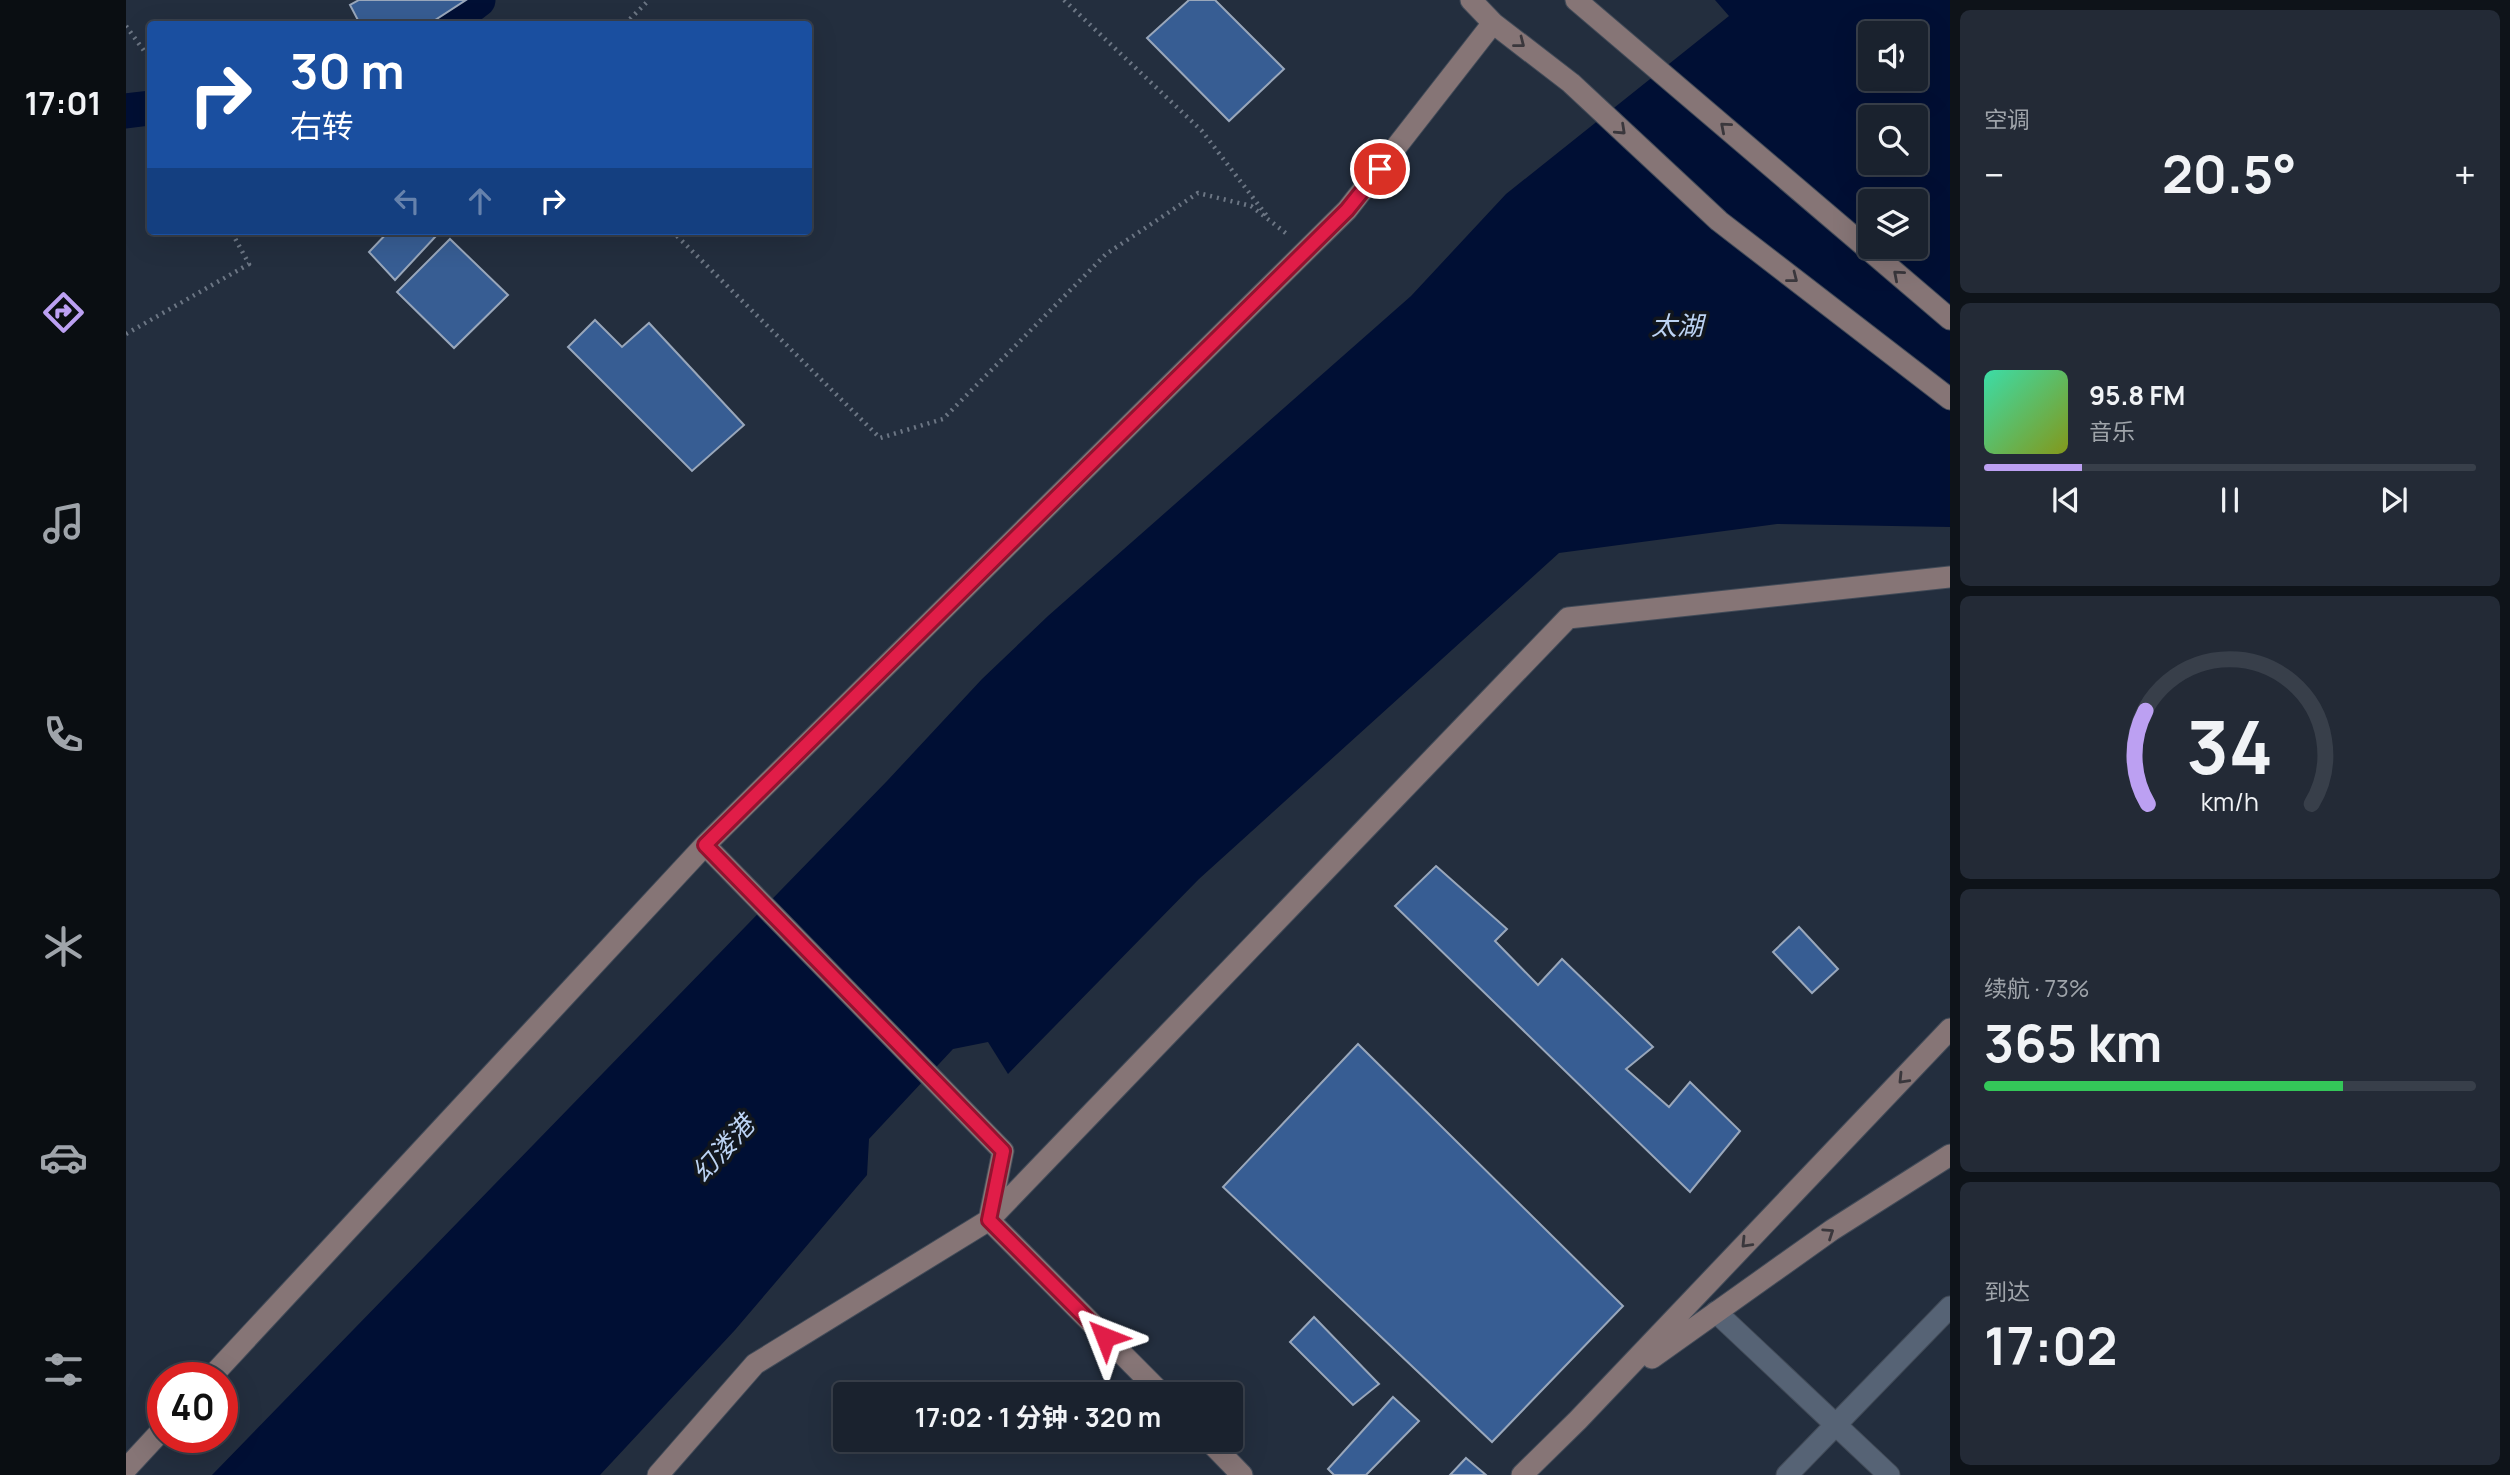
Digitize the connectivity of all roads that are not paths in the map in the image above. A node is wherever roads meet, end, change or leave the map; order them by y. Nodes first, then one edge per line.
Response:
1 (1471, 0) edge
2 (1576, 0) edge
3 (1493, 23) junction
4 (1950, 319) edge
5 (1950, 399) edge
6 (1950, 577) edge
7 (705, 845) junction
8 (1950, 1029) edge
9 (1950, 1154) edge
10 (989, 1220) junction
11 (1950, 1307) edge
12 (1716, 1312) junction
13 (225, 1362) edge
14 (1150, 1382) edge
15 (1578, 1420) junction
16 (1835, 1424) junction
17 (147, 1446) edge
18 (1220, 1452) edge
19 (126, 1469) edge
20 (658, 1475) edge
21 (1242, 1475) edge
22 (1522, 1475) edge
23 (1787, 1475) edge
24 (1889, 1475) edge

1 - 3 street
4 -> 2 street
3 -> 5 street
3 - 7 street
6 - 10 street
7 - 10 street
7 - 13 street
8 -> 15 street
12 -> 9 street
10 - 14 street
10 - 20 street
11 - 16 street
12 - 15 street
12 - 16 street
15 - 22 street
16 - 23 street
16 - 24 street
17 - 19 street
18 - 21 street

